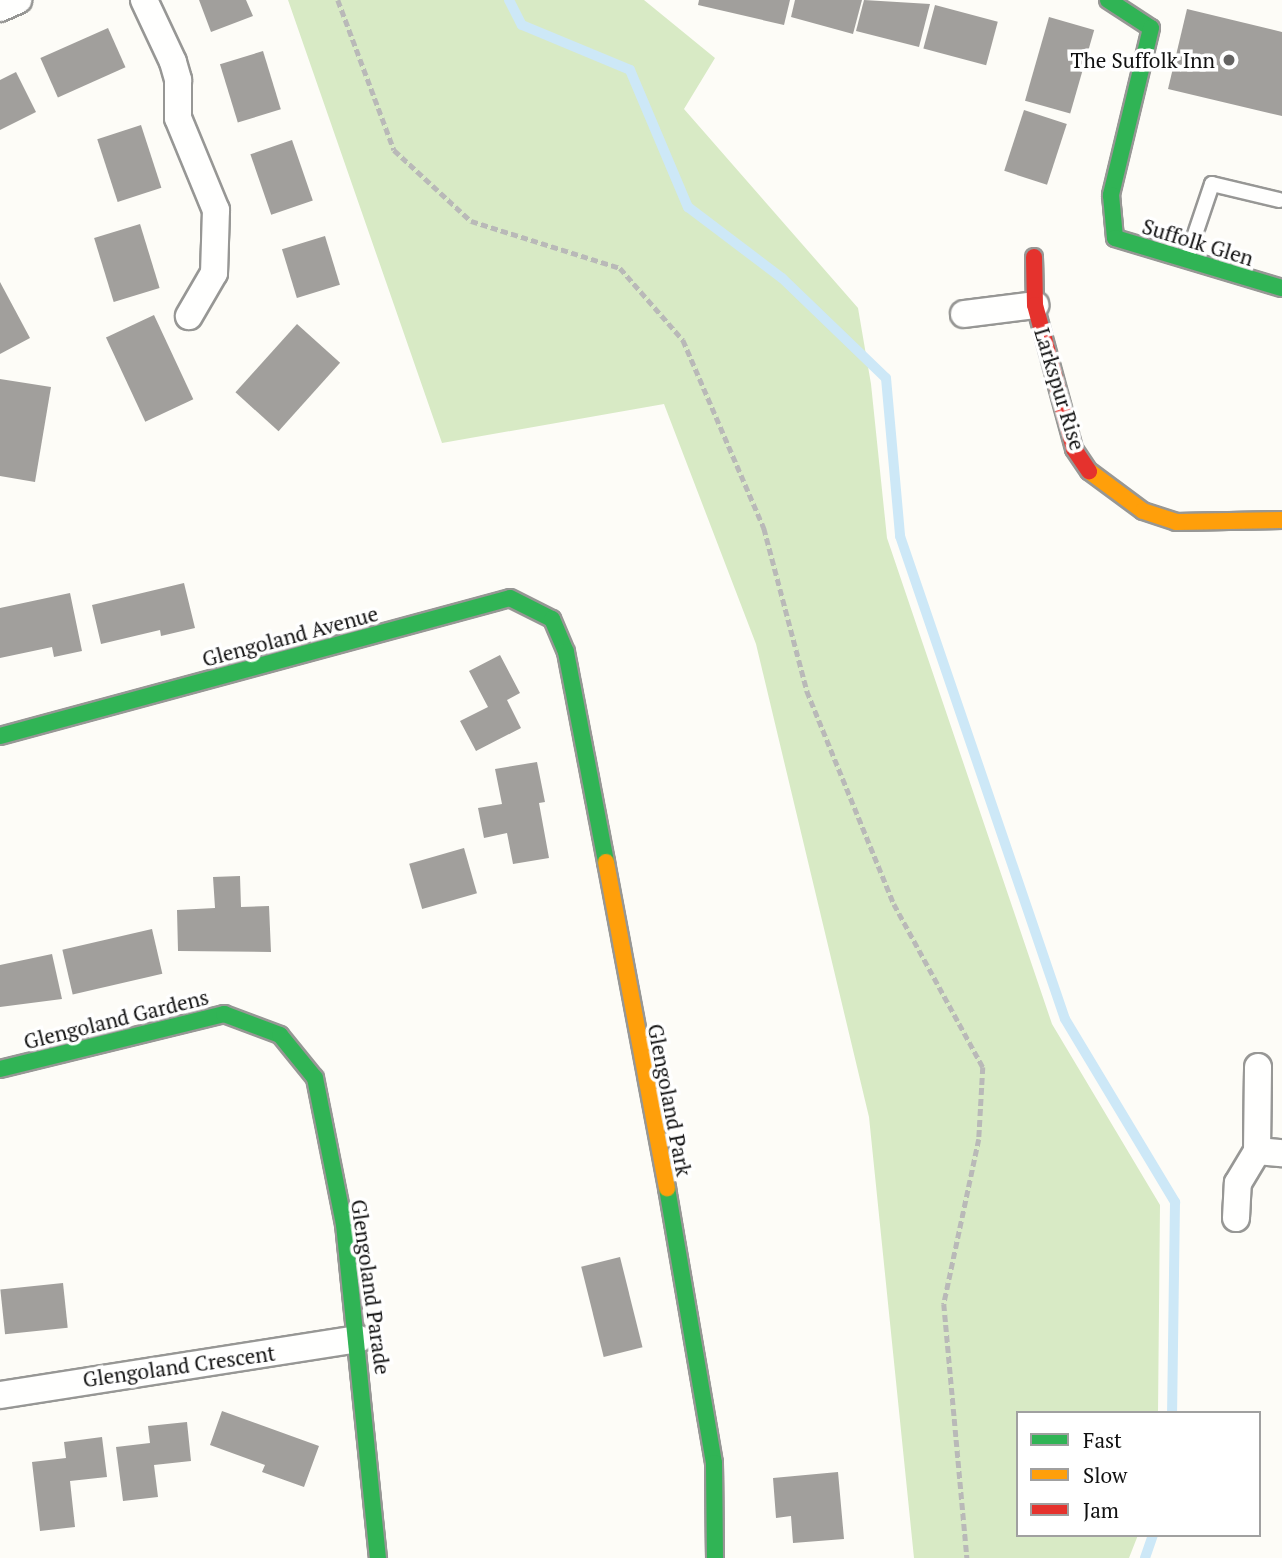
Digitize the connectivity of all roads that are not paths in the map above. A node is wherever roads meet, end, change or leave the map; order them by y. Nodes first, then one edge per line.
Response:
1 (144, 0) edge
2 (1108, 0) edge
3 (1279, 200) dead end
4 (1034, 257) dead end
5 (1186, 263) junction
6 (1282, 288) edge
7 (1035, 305) junction
8 (964, 314) dead end
9 (189, 316) dead end
10 (1282, 520) edge
11 (566, 652) joint
12 (0, 736) edge
13 (280, 1035) joint
14 (1258, 1067) dead end
15 (0, 1069) edge
16 (1269, 1152) edge
17 (1236, 1218) dead end
18 (359, 1339) junction
19 (0, 1395) edge
20 (378, 1558) edge
21 (715, 1558) edge

1 - 9 street
2 - 5 street, Suffolk Glen
3 - 5 lane
4 - 7 street, Larkspur Rise
5 - 6 street, Suffolk Glen
7 - 8 street, Larkspur Rise
7 - 10 street, Larkspur Rise
11 - 12 street, Glengoland Avenue
11 - 21 street, Glengoland Park
13 - 15 street, Glengoland Gardens
13 - 18 street, Glengoland Parade
14 - 16 street
16 - 17 street
18 - 19 street, Glengoland Crescent
18 - 20 street, Glengoland Parade

